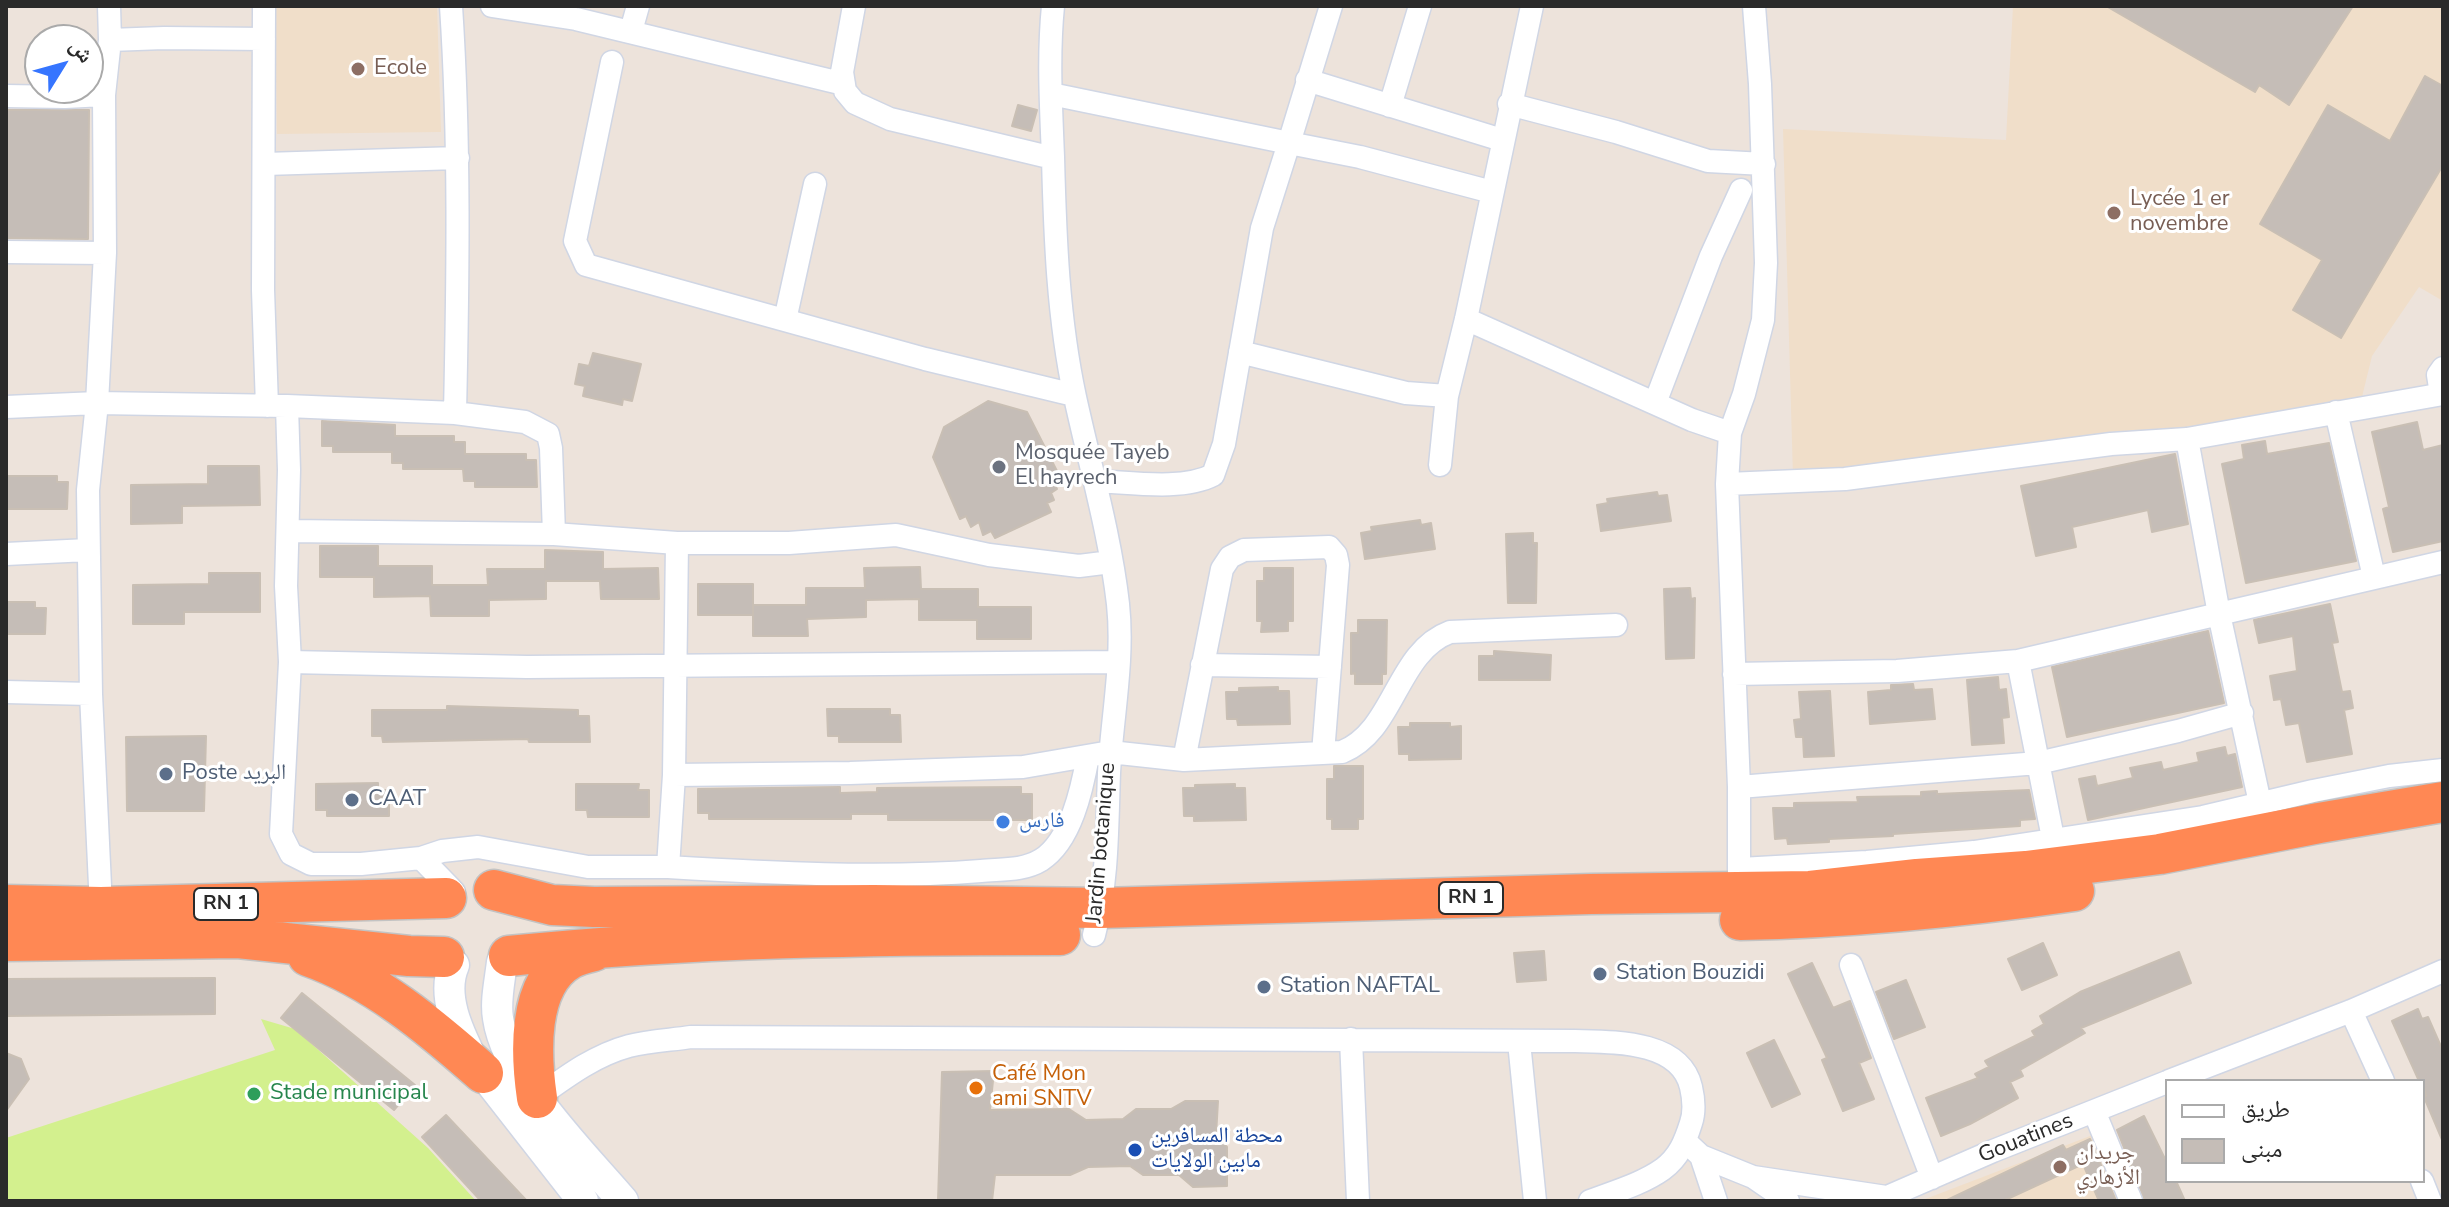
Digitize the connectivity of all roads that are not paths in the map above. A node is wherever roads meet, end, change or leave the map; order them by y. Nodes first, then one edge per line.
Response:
1 (109, 6) edge
2 (264, 6) edge
3 (451, 6) edge
4 (492, 6) edge
5 (638, 6) edge
6 (854, 6) edge
7 (1053, 6) edge
8 (1331, 6) edge
9 (1420, 6) edge
10 (1532, 6) edge
11 (1754, 6) edge
12 (631, 31) junction
13 (264, 39) junction
14 (110, 40) junction
15 (612, 62) dead end
16 (1307, 80) junction
17 (844, 84) junction
18 (1051, 94) junction
19 (104, 95) joint
20 (1509, 104) junction
21 (1390, 106) junction
22 (1502, 140) junction
23 (1289, 143) junction
24 (458, 158) junction
25 (1053, 158) junction
26 (1708, 161) junction
27 (265, 164) junction
28 (1764, 164) junction
29 (815, 184) dead end
30 (1741, 190) junction
31 (1492, 192) junction
32 (1765, 205) junction
33 (6, 252) edge
34 (105, 253) junction
35 (1466, 319) junction
36 (785, 320) junction
37 (1240, 352) junction
38 (2443, 368) edge
39 (2442, 394) edge
40 (1074, 395) junction
41 (1447, 396) junction
42 (97, 403) junction
43 (1655, 403) junction
44 (277, 406) junction
45 (6, 407) edge
46 (2336, 412) junction
47 (455, 413) junction
48 (1730, 433) junction
49 (2187, 439) junction
50 (1440, 465) dead end
51 (1095, 481) junction
52 (1727, 484) junction
53 (288, 531) junction
54 (554, 534) junction
55 (677, 543) junction
56 (88, 550) junction
57 (6, 554) edge
58 (1111, 562) junction
59 (2443, 562) edge
60 (2374, 577) junction
61 (2219, 614) junction
62 (1616, 625) dead end
63 (2018, 661) junction
64 (290, 662) junction
65 (1118, 662) junction
66 (1202, 665) junction
67 (675, 666) junction
68 (1330, 667) junction
69 (1734, 674) junction
70 (6, 692) edge
71 (91, 694) junction
72 (2242, 713) junction
73 (1110, 752) junction
74 (1323, 753) junction
75 (1088, 756) junction
76 (1184, 760) junction
77 (2038, 763) junction
78 (2443, 770) edge
79 (674, 775) junction
80 (1739, 787) junction
81 (2443, 802) edge
82 (2260, 803) junction
83 (2443, 829) edge
84 (2053, 838) junction
85 (421, 858) junction
86 (668, 867) junction
87 (1739, 881) junction
88 (494, 890) junction
89 (450, 895) junction
90 (6, 905) edge
91 (101, 907) junction
92 (1098, 921) junction
93 (238, 938) junction
94 (6, 941) edge
95 (612, 945) junction
96 (506, 959) junction
97 (449, 961) junction
98 (1851, 965) dead end
99 (2443, 971) edge
100 (2351, 1011) junction
101 (1351, 1039) junction
102 (1519, 1042) junction
103 (483, 1073) junction
104 (2173, 1079) edge
105 (2382, 1079) edge
106 (2165, 1082) edge
107 (527, 1107) junction
108 (2094, 1111) junction
109 (1693, 1148) junction
110 (1753, 1177) junction
111 (1932, 1178) junction
112 (1717, 1198) edge
113 (1884, 1200) edge
114 (583, 1201) edge
115 (623, 1201) edge
116 (1358, 1201) edge
117 (1535, 1201) edge
118 (1590, 1201) edge
119 (1788, 1201) edge
120 (2131, 1201) edge

1 - 14 street
2 - 13 street
3 - 24 street
4 - 12 street
5 - 12 street
6 - 17 street
7 - 18 street, Jardin botanique
8 - 16 street
9 - 21 street
10 - 20 street
11 - 28 street
12 - 17 street
13 - 14 street
13 - 27 street
14 - 19 street
15 - 36 street
16 - 21 street
16 - 23 street
17 - 25 street
18 - 23 street
18 - 25 street, Jardin botanique
19 - 34 street
20 - 22 street
20 - 26 street
21 - 22 street
22 - 31 street
23 - 31 street
23 - 37 street
24 - 27 street
24 - 47 street
25 - 40 street, Jardin botanique
26 - 28 street
26 - 30 street
27 - 44 street
28 - 32 street
29 - 36 street
30 - 32 street
30 - 43 street
31 - 35 street
32 - 48 street
33 - 34 street
34 - 42 street
35 - 41 street
35 - 43 street
36 - 40 street
37 - 41 street
37 - 51 street
38 - 39 street
39 - 46 street
40 - 51 street, Jardin botanique
41 - 50 street
42 - 44 street
42 - 45 street
42 - 56 street
43 - 48 street
44 - 47 street
44 - 53 street
46 - 49 street
46 - 60 street
47 - 54 street
48 - 52 street
49 - 52 street
49 - 61 street
51 - 58 street, Jardin botanique
52 - 69 street
53 - 54 street
53 - 64 street
54 - 55 street
55 - 58 street
55 - 67 street
56 - 57 street
56 - 71 street
58 - 65 street, Jardin botanique
59 - 60 street
60 - 61 street
61 - 63 street
61 - 72 street
62 - 74 street
63 - 69 street
63 - 77 street
64 - 67 street
64 - 85 street
65 - 67 street
65 - 73 street, Jardin botanique
66 - 68 street
66 - 68 street
66 - 76 street
67 - 79 street
68 - 74 street
69 - 80 street
70 - 71 street
71 - 91 street
72 - 77 street
72 - 82 street
73 - 75 street
73 - 76 street
73 - 92 street, Jardin botanique
74 - 76 street
75 - 79 street
75 - 86 street
77 - 80 street
77 - 84 street
78 - 82 street
79 - 86 street
80 - 87 street
81 - 87 highway, RN 1
82 - 84 street
83 - 92 highway, RN 1
84 - 87 street
85 - 86 street
85 - 89 street
87 - 92 highway, RN 1
88 - 89 highway
88 - 92 highway, RN 1
88 - 96 highway
89 - 91 highway, RN 1
89 - 97 highway
90 - 91 highway, RN 1
92 - 95 highway, RN 1
93 - 94 highway, RN 1
93 - 97 highway, RN 1
93 - 103 highway
95 - 96 highway, RN 1
95 - 107 highway
96 - 97 highway
96 - 107 street
97 - 103 street
98 - 111 street
99 - 100 street, Gouatines
100 - 104 street, Gouatines
100 - 105 street
101 - 102 street
101 - 107 street
101 - 116 street
102 - 109 street
102 - 117 street
103 - 107 street
106 - 108 street, Gouatines
107 - 114 street
107 - 115 street
108 - 111 street, Gouatines
108 - 120 street
109 - 110 street
109 - 112 street
109 - 118 street
110 - 113 street
110 - 119 street
111 - 113 street, Gouatines

